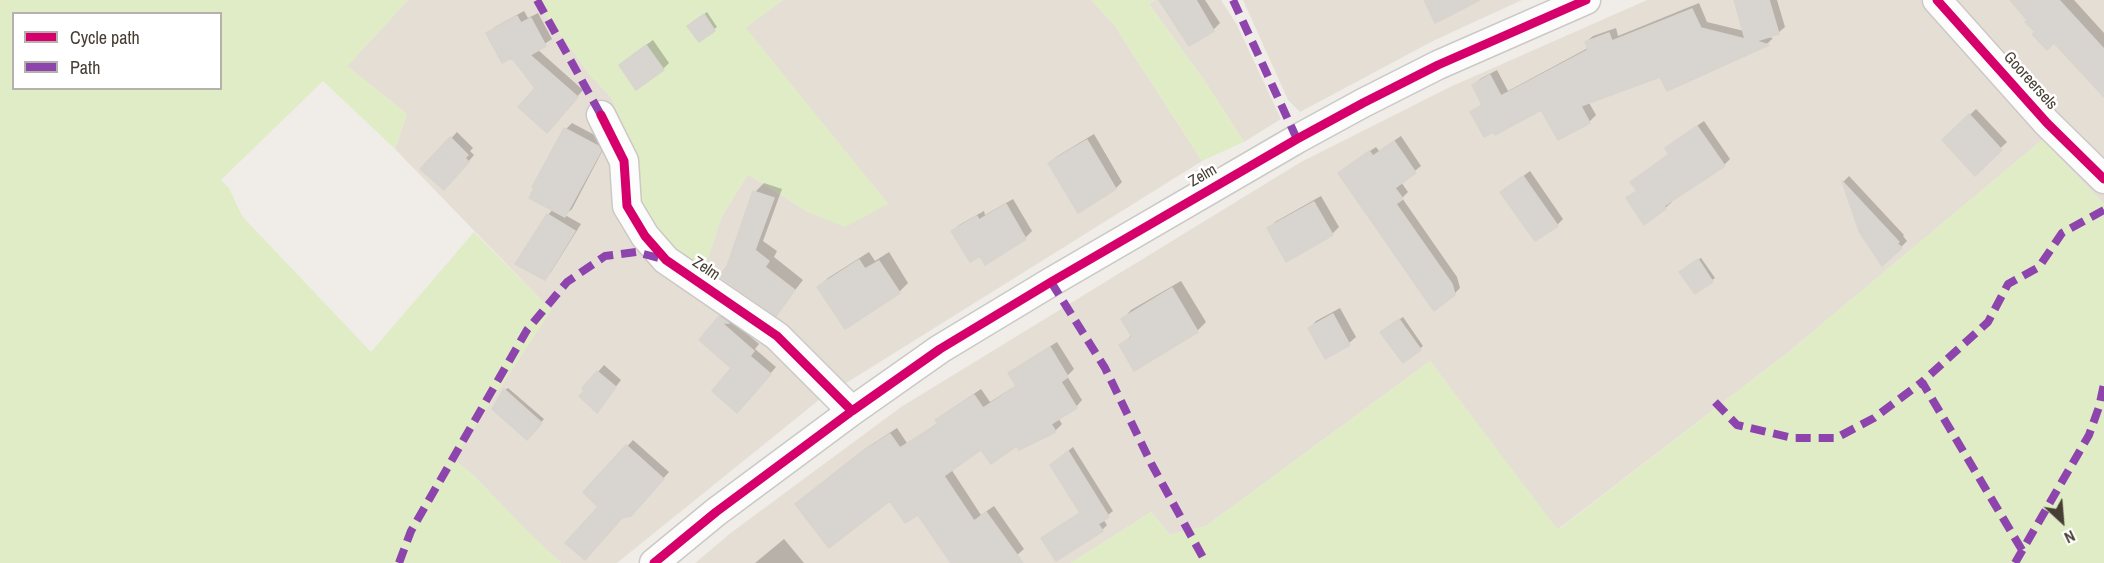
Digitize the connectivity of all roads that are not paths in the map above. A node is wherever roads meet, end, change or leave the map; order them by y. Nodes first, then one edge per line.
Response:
1 (1586, 0) edge
2 (1937, 0) edge
3 (602, 114) dead end
4 (2104, 179) edge
5 (852, 411) junction
6 (654, 563) edge

1 - 5 street, Zelm
2 - 4 street, Gooreersels
3 - 5 street, Zelm
5 - 6 street, Zelm

